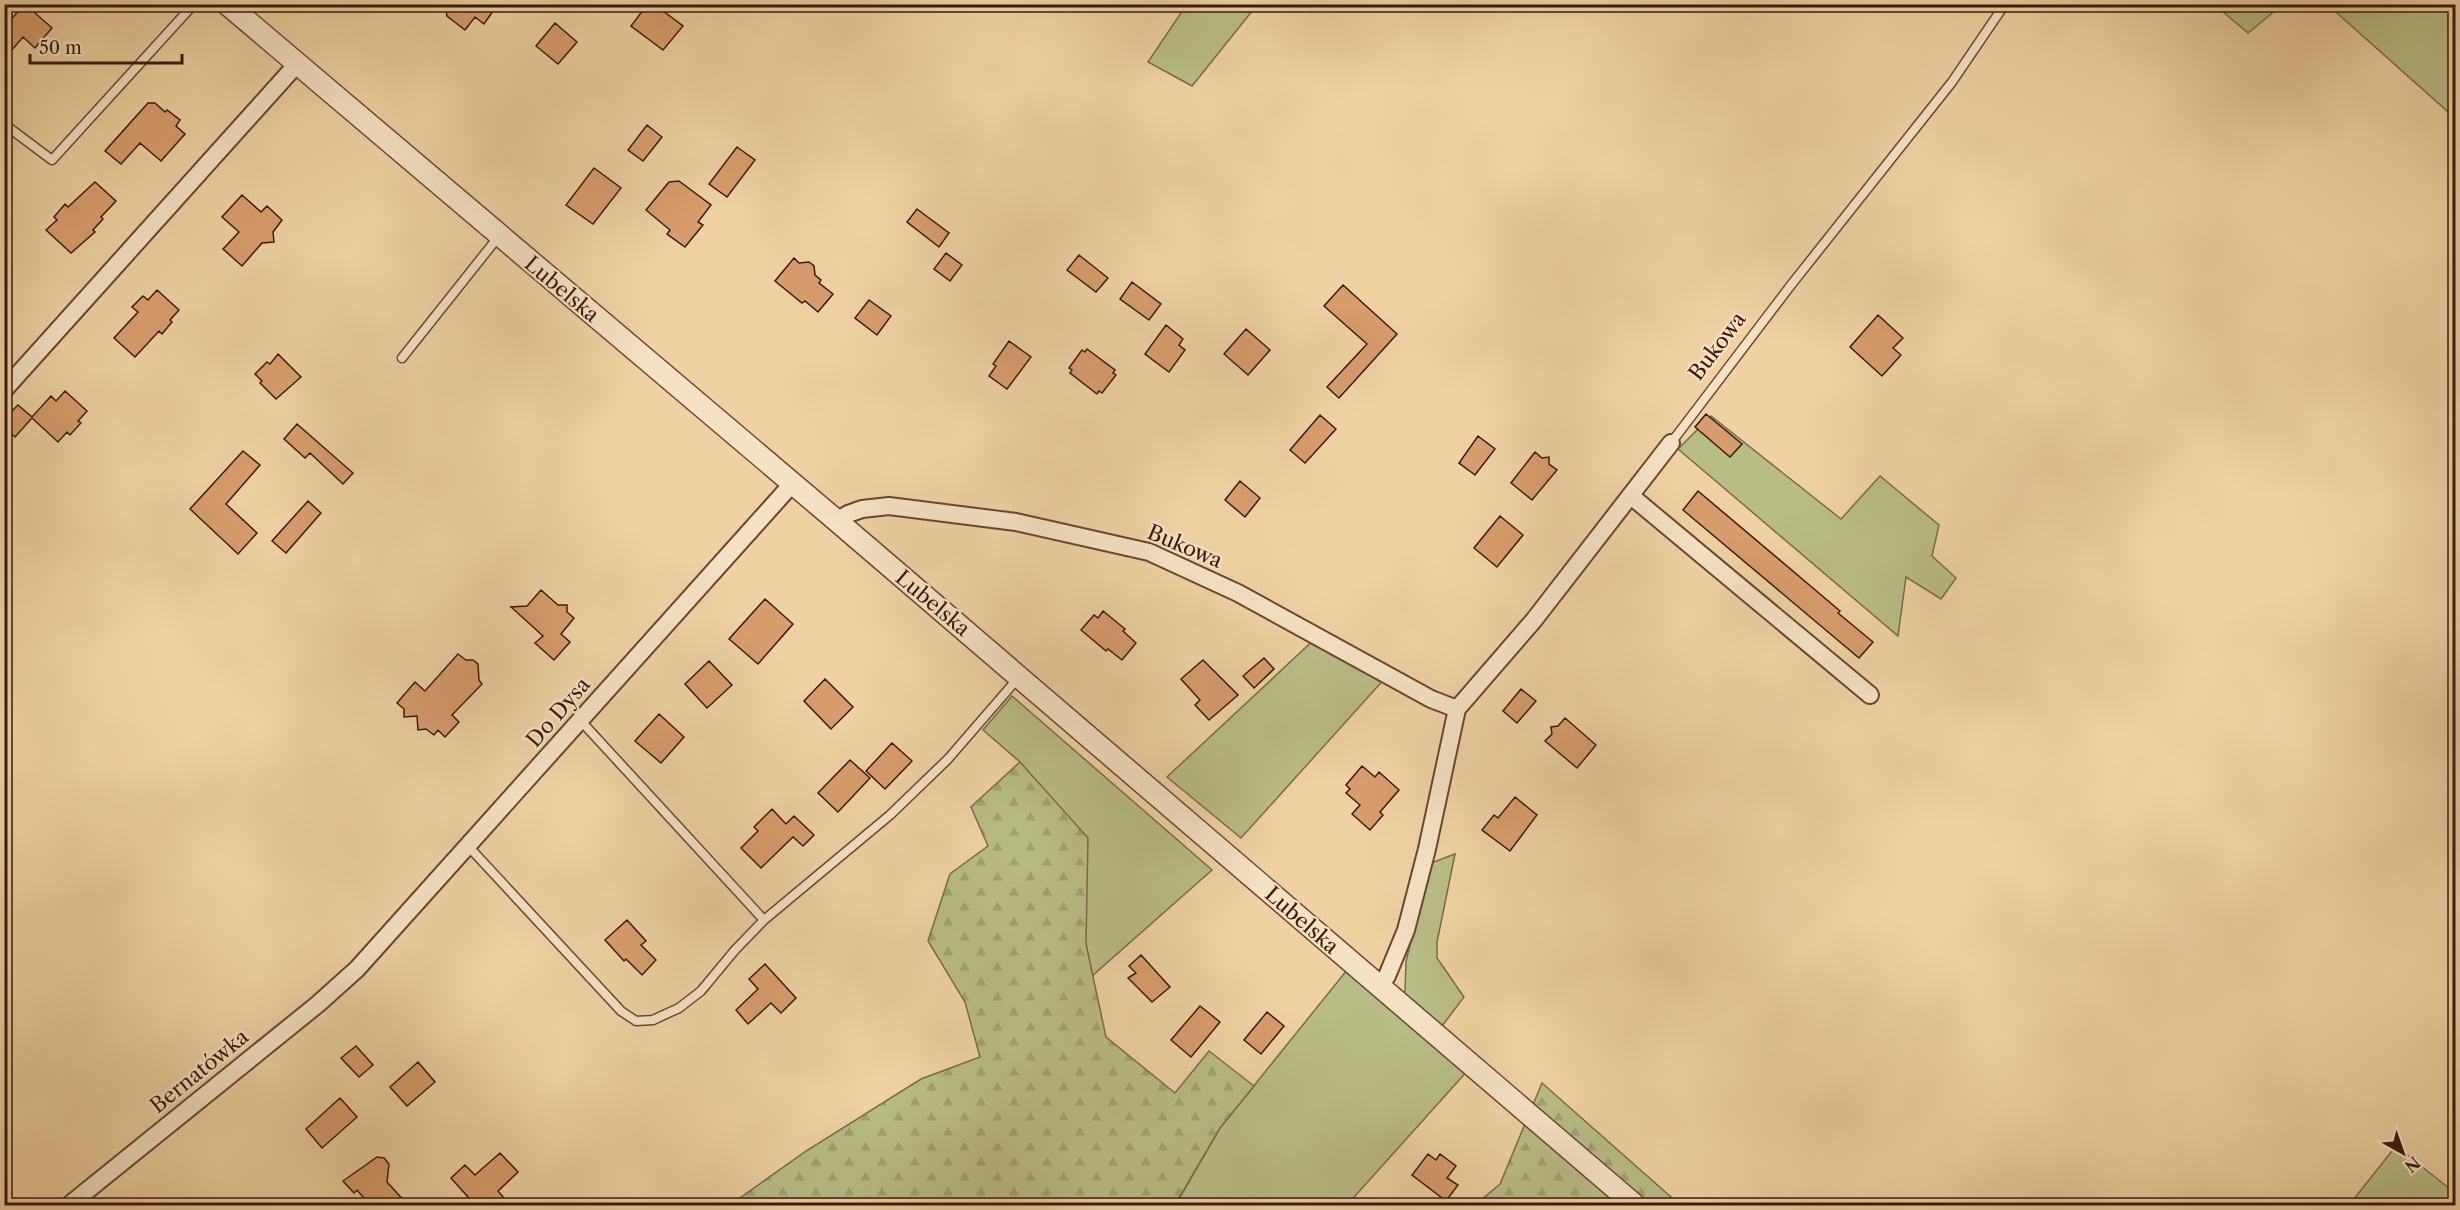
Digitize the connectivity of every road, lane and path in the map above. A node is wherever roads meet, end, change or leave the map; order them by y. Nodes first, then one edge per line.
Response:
1 (194, 4) edge
2 (2005, 4) edge
3 (234, 7) edge
4 (297, 64) junction
5 (4, 124) edge
6 (499, 236) junction
7 (402, 358) dead end
8 (4, 390) edge
9 (1671, 443) joint
10 (792, 484) junction
11 (1631, 496) junction
12 (837, 521) junction
13 (1019, 677) junction
14 (1870, 695) dead end
15 (1457, 709) junction
16 (579, 720) junction
17 (469, 847) junction
18 (764, 920) junction
19 (357, 969) joint
20 (1379, 986) junction
21 (68, 1206) edge
22 (1636, 1206) edge

1 - 5 lane
2 - 9 lane, Bukowa
3 - 4 street, Lubelska
4 - 6 street, Lubelska
4 - 8 street
6 - 7 lane
6 - 10 street, Lubelska
9 - 11 street, Bukowa
10 - 12 street, Lubelska
10 - 16 street, Do Dysa
11 - 14 street
11 - 15 street, Bukowa
12 - 13 street, Lubelska
12 - 15 street, Bukowa
13 - 18 lane
13 - 20 street, Lubelska
15 - 20 street, Bukowa
16 - 17 street, Do Dysa
16 - 18 lane
17 - 18 lane
17 - 19 street, Do Dysa
19 - 21 street, Bernatówka
20 - 22 street, Lubelska

